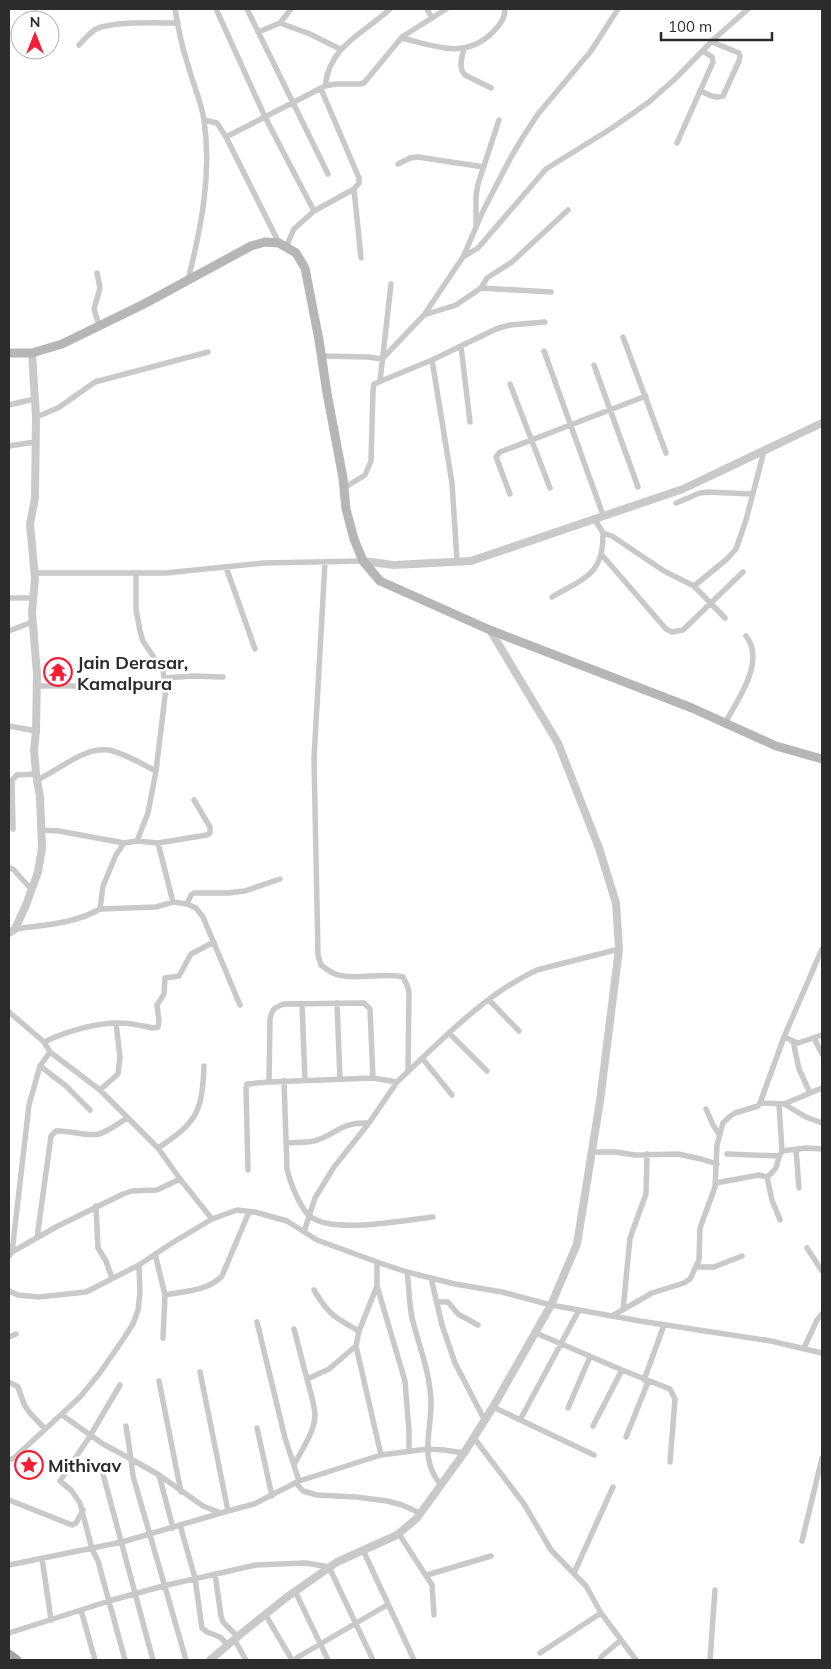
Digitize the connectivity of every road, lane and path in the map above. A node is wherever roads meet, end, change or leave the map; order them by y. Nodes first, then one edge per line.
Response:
1 (175, 9) edge
2 (246, 9) edge
3 (290, 9) edge
4 (390, 9) edge
5 (427, 9) edge
6 (446, 9) edge
7 (506, 9) edge
8 (618, 9) edge
9 (748, 9) edge
10 (217, 10) dead end
11 (432, 18) junction
12 (178, 23) junction
13 (280, 23) junction
14 (258, 32) junction
15 (402, 38) junction
16 (712, 42) junction
17 (79, 45) dead end
18 (340, 49) junction
19 (464, 49) junction
20 (703, 51) junction
21 (323, 88) junction
22 (490, 88) dead end
23 (700, 91) junction
24 (293, 103) junction
25 (265, 117) junction
26 (204, 120) junction
27 (498, 120) dead end
28 (226, 137) junction
29 (677, 143) dead end
30 (398, 164) dead end
31 (484, 167) junction
32 (328, 174) dead end
33 (354, 189) junction
34 (568, 210) dead end
35 (314, 211) junction
36 (476, 227) junction
37 (283, 245) junction
38 (463, 256) junction
39 (361, 258) dead end
40 (97, 273) dead end
41 (188, 280) junction
42 (390, 284) dead end
43 (481, 288) junction
44 (551, 292) dead end
45 (424, 315) junction
46 (545, 322) dead end
47 (99, 325) junction
48 (623, 337) dead end
49 (461, 346) junction
50 (544, 351) dead end
51 (208, 352) dead end
52 (9, 353) edge
53 (32, 353) junction
54 (322, 356) junction
55 (382, 359) junction
56 (432, 360) junction
57 (594, 365) dead end
58 (380, 381) junction
59 (510, 384) dead end
60 (646, 396) junction
61 (34, 399) junction
62 (9, 405) edge
63 (611, 410) junction
64 (36, 417) junction
65 (470, 422) dead end
66 (822, 423) edge
67 (571, 425) junction
68 (532, 440) junction
69 (35, 442) junction
70 (9, 446) edge
71 (764, 451) junction
72 (666, 453) dead end
73 (638, 487) dead end
74 (344, 488) junction
75 (550, 488) dead end
76 (510, 494) dead end
77 (752, 494) junction
78 (676, 504) dead end
79 (603, 515) junction
80 (594, 518) junction
81 (603, 533) junction
82 (602, 555) junction
83 (457, 560) junction
84 (363, 561) junction
85 (325, 562) junction
86 (226, 567) junction
87 (743, 572) dead end
88 (35, 573) junction
89 (136, 573) junction
90 (694, 586) junction
91 (552, 597) dead end
92 (9, 598) edge
93 (33, 598) junction
94 (711, 603) junction
95 (725, 618) dead end
96 (32, 622) junction
97 (490, 630) junction
98 (9, 631) edge
99 (746, 636) dead end
100 (255, 648) dead end
101 (223, 677) dead end
102 (164, 678) junction
103 (37, 686) junction
104 (130, 686) dead end
105 (725, 723) junction
106 (9, 726) edge
107 (36, 731) junction
108 (822, 759) edge
109 (156, 771) junction
110 (36, 777) junction
111 (194, 800) dead end
112 (13, 829) dead end
113 (41, 830) junction
114 (137, 841) junction
115 (124, 843) junction
116 (158, 843) junction
117 (9, 868) edge
118 (280, 879) dead end
119 (31, 889) junction
120 (173, 902) junction
121 (187, 904) junction
122 (100, 910) junction
123 (12, 931) edge
124 (214, 942) junction
125 (822, 949) edge
126 (619, 950) junction
127 (489, 1000) junction
128 (337, 1003) junction
129 (302, 1004) junction
130 (240, 1005) dead end
131 (9, 1012) edge
132 (116, 1023) junction
133 (518, 1031) dead end
134 (449, 1033) junction
135 (822, 1035) edge
136 (784, 1037) junction
137 (814, 1038) junction
138 (793, 1041) junction
139 (44, 1042) junction
140 (50, 1052) junction
141 (822, 1054) edge
142 (422, 1058) junction
143 (40, 1066) junction
144 (204, 1066) dead end
145 (408, 1071) junction
146 (487, 1071) dead end
147 (373, 1078) junction
148 (340, 1079) junction
149 (305, 1080) junction
150 (284, 1081) junction
151 (269, 1082) junction
152 (397, 1082) junction
153 (822, 1088) edge
154 (100, 1090) junction
155 (810, 1093) junction
156 (452, 1095) dead end
157 (760, 1103) junction
158 (781, 1104) junction
159 (706, 1109) dead end
160 (90, 1110) dead end
161 (128, 1118) junction
162 (369, 1123) junction
163 (822, 1123) edge
164 (719, 1134) junction
165 (287, 1143) junction
166 (158, 1148) junction
167 (796, 1149) junction
168 (822, 1149) edge
169 (592, 1152) junction
170 (647, 1154) junction
171 (727, 1154) dead end
172 (780, 1154) junction
173 (717, 1164) junction
174 (248, 1170) dead end
175 (766, 1177) junction
176 (180, 1179) junction
177 (716, 1183) junction
178 (799, 1188) dead end
179 (96, 1206) junction
180 (249, 1212) junction
181 (309, 1216) junction
182 (433, 1217) dead end
183 (212, 1219) junction
184 (780, 1220) dead end
185 (304, 1232) junction
186 (37, 1238) junction
187 (807, 1248) dead end
188 (10, 1254) edge
189 (155, 1254) junction
190 (742, 1256) dead end
191 (377, 1262) junction
192 (138, 1265) junction
193 (696, 1267) junction
194 (822, 1271) edge
195 (407, 1272) junction
196 (112, 1278) junction
197 (431, 1278) junction
198 (377, 1286) junction
199 (314, 1290) dead end
200 (9, 1291) edge
201 (165, 1295) junction
202 (437, 1302) junction
203 (551, 1305) junction
204 (579, 1310) junction
205 (623, 1310) junction
206 (822, 1314) edge
207 (612, 1316) junction
208 (257, 1322) dead end
209 (664, 1325) junction
210 (478, 1326) dead end
211 (294, 1329) dead end
212 (359, 1331) junction
213 (536, 1333) junction
214 (16, 1334) dead end
215 (9, 1337) edge
216 (163, 1338) dead end
217 (561, 1344) junction
218 (356, 1346) junction
219 (804, 1348) junction
220 (822, 1353) edge
221 (590, 1357) junction
222 (622, 1370) junction
223 (200, 1372) dead end
224 (307, 1379) junction
225 (159, 1381) dead end
226 (646, 1381) junction
227 (9, 1382) edge
228 (120, 1385) dead end
229 (493, 1407) junction
230 (568, 1408) dead end
231 (62, 1415) junction
232 (520, 1420) junction
233 (485, 1421) junction
234 (126, 1426) dead end
235 (593, 1426) dead end
236 (257, 1428) dead end
237 (45, 1429) junction
238 (90, 1436) junction
239 (626, 1437) dead end
240 (474, 1438) junction
241 (426, 1449) junction
242 (409, 1452) junction
243 (464, 1453) junction
244 (381, 1455) junction
245 (594, 1455) dead end
246 (822, 1458) edge
247 (131, 1459) junction
248 (9, 1460) edge
249 (670, 1462) dead end
250 (294, 1464) junction
251 (103, 1474) dead end
252 (159, 1475) junction
253 (298, 1482) junction
254 (441, 1485) junction
255 (613, 1487) dead end
256 (181, 1492) junction
257 (272, 1496) junction
258 (9, 1500) edge
259 (83, 1510) junction
260 (228, 1511) junction
261 (221, 1513) junction
262 (420, 1514) junction
263 (180, 1525) junction
264 (173, 1528) junction
265 (149, 1534) junction
266 (398, 1534) junction
267 (122, 1542) junction
268 (802, 1542) dead end
269 (92, 1549) junction
270 (363, 1550) junction
271 (490, 1556) dead end
272 (42, 1558) junction
273 (9, 1565) edge
274 (329, 1568) junction
275 (574, 1573) junction
276 (215, 1574) junction
277 (426, 1575) junction
278 (195, 1578) junction
279 (163, 1586) junction
280 (715, 1590) dead end
281 (295, 1591) junction
282 (136, 1594) junction
283 (109, 1601) junction
284 (387, 1605) junction
285 (81, 1610) junction
286 (601, 1613) junction
287 (265, 1614) junction
288 (434, 1615) dead end
289 (51, 1620) junction
290 (356, 1623) junction
291 (9, 1633) edge
292 (236, 1638) junction
293 (621, 1640) junction
294 (321, 1644) junction
295 (228, 1645) junction
296 (540, 1653) dead end
297 (9, 1654) edge
298 (18, 1660) edge
299 (95, 1660) edge
300 (125, 1660) edge
301 (153, 1660) edge
302 (186, 1660) edge
303 (210, 1660) edge
304 (246, 1660) edge
305 (293, 1660) edge
306 (328, 1660) edge
307 (373, 1660) edge
308 (414, 1660) edge
309 (600, 1660) edge
310 (636, 1660) edge
311 (710, 1660) edge

1 - 12 street
2 - 14 street
3 - 13 street
4 - 18 street
5 - 11 street
6 - 11 street
7 - 19 street
8 - 36 street
9 - 16 street
10 - 25 street
11 - 15 street
12 - 17 street
12 - 26 street
13 - 14 street
13 - 18 street
14 - 24 street
15 - 19 street
15 - 21 street
16 - 20 street
16 - 23 street
18 - 21 street
19 - 22 street
20 - 23 street
20 - 38 street
21 - 24 street
21 - 33 street
23 - 29 street
24 - 25 street
24 - 32 street
25 - 28 street
25 - 35 street
26 - 28 street
26 - 41 street
27 - 31 street
28 - 37 street
30 - 31 street
31 - 36 street
33 - 35 street
33 - 39 street
34 - 43 street
35 - 37 street
36 - 38 street
37 - 41 main road
37 - 54 main road
38 - 45 street
40 - 47 street
41 - 47 main road
42 - 55 street
43 - 44 street
43 - 45 street
45 - 55 street
46 - 49 street
47 - 53 main road
48 - 60 street
49 - 56 street
49 - 65 street
50 - 67 street
51 - 64 street
52 - 53 main road
53 - 61 street
54 - 55 street
54 - 74 main road
55 - 58 street
56 - 58 street
56 - 83 street
57 - 63 street
58 - 74 street
59 - 68 street
60 - 63 street
60 - 72 street
61 - 62 street
61 - 64 street
63 - 67 street
63 - 73 street
64 - 69 street
66 - 71 street
67 - 68 street
67 - 79 street
68 - 75 street
68 - 76 street
69 - 70 street
69 - 88 street
71 - 77 street
71 - 79 street
74 - 84 main road
77 - 78 street
77 - 90 street
79 - 80 street
80 - 81 street
80 - 83 street
81 - 82 street
81 - 90 street
82 - 91 street
82 - 94 street
83 - 84 street
84 - 85 street
84 - 97 main road
85 - 86 street
85 - 145 street
86 - 89 street
86 - 100 street
87 - 94 street
88 - 89 street
88 - 93 street
89 - 102 street
90 - 94 street
92 - 93 street
93 - 96 street
94 - 95 street
96 - 98 street
96 - 103 street
97 - 105 main road
97 - 126 street
99 - 105 street
101 - 102 street
102 - 109 street
103 - 104 street
103 - 107 street
105 - 108 main road
106 - 107 street
107 - 110 street
109 - 110 street
109 - 114 street
110 - 112 street
110 - 113 street
111 - 116 street
113 - 115 street
113 - 119 street
114 - 115 street
114 - 116 street
115 - 122 street
116 - 120 street
117 - 119 street
118 - 121 street
119 - 123 street
120 - 121 street
120 - 122 street
121 - 124 street
122 - 123 street
124 - 130 street
124 - 132 street
125 - 136 street
126 - 127 street
126 - 169 street
127 - 133 street
127 - 134 street
128 - 129 street
128 - 147 street
128 - 148 street
129 - 149 street
129 - 151 street
131 - 139 street
132 - 139 street
132 - 154 street
134 - 142 street
134 - 146 street
135 - 137 street
136 - 138 street
136 - 157 street
137 - 138 street
137 - 141 street
138 - 155 street
139 - 140 street
140 - 143 street
140 - 154 street
142 - 145 street
142 - 156 street
143 - 160 street
143 - 188 street
144 - 166 street
145 - 152 street
147 - 148 street
147 - 152 street
148 - 149 street
149 - 150 street
150 - 151 street
150 - 165 street
151 - 174 street
152 - 162 street
153 - 155 street
154 - 161 street
155 - 158 street
157 - 158 street
157 - 164 street
158 - 163 street
158 - 172 street
159 - 164 street
161 - 166 street
161 - 186 street
162 - 165 street
162 - 181 street
164 - 173 street
165 - 181 street
166 - 176 street
167 - 168 street
167 - 172 street
167 - 178 street
169 - 170 street
169 - 203 street
170 - 173 street
170 - 205 street
171 - 172 street
172 - 175 street
173 - 177 street
175 - 177 street
175 - 184 street
176 - 179 street
176 - 183 street
177 - 193 street
179 - 186 street
179 - 196 street
180 - 183 street
180 - 185 street
180 - 201 street
181 - 182 street
181 - 185 street
183 - 189 street
185 - 191 street
186 - 188 street
187 - 194 street
189 - 192 street
189 - 201 street
190 - 193 street
191 - 195 street
191 - 198 street
192 - 196 street
192 - 231 street
193 - 205 street
195 - 197 street
195 - 241 street
196 - 200 street
197 - 202 street
197 - 203 street
198 - 212 street
198 - 242 street
199 - 212 street
201 - 216 street
202 - 210 street
202 - 233 street
203 - 204 street
203 - 213 street
204 - 207 street
204 - 217 street
205 - 207 street
206 - 219 street
207 - 209 street
208 - 250 street
209 - 219 street
209 - 226 street
211 - 224 street
212 - 218 street
213 - 217 street
213 - 229 street
214 - 215 street
217 - 221 street
217 - 232 street
218 - 224 street
218 - 244 street
219 - 220 street
221 - 222 street
221 - 230 street
222 - 226 street
222 - 235 street
223 - 260 street
224 - 250 street
225 - 256 street
226 - 239 street
226 - 249 street
227 - 237 street
228 - 238 street
229 - 232 street
229 - 233 street
231 - 237 street
231 - 238 street
232 - 245 street
233 - 240 street
234 - 247 street
236 - 257 street
237 - 248 street
238 - 247 street
238 - 259 street
240 - 243 street
240 - 275 street
241 - 242 street
241 - 243 street
241 - 254 street
242 - 244 street
243 - 254 street
244 - 253 street
246 - 268 street
247 - 252 street
247 - 265 street
250 - 253 street
251 - 267 street
252 - 256 street
252 - 264 street
253 - 257 street
253 - 262 street
254 - 262 street
255 - 275 street
256 - 261 street
257 - 260 street
258 - 259 street
259 - 269 street
260 - 261 street
261 - 263 street
262 - 266 street
263 - 264 street
263 - 278 street
264 - 265 street
265 - 267 street
265 - 279 street
266 - 270 street
266 - 277 street
267 - 269 street
267 - 282 street
269 - 272 street
269 - 283 street
270 - 274 street
270 - 284 street
271 - 277 street
272 - 273 street
272 - 289 street
274 - 276 street
274 - 281 street
274 - 290 street
275 - 286 street
276 - 278 street
276 - 292 street
277 - 288 street
278 - 279 street
278 - 295 street
279 - 282 street
279 - 302 street
280 - 311 street
281 - 287 street
281 - 294 street
282 - 283 street
282 - 301 street
283 - 285 street
283 - 300 street
284 - 290 street
284 - 308 street
285 - 289 street
285 - 299 street
286 - 293 street
286 - 296 street
287 - 292 street
287 - 305 street
289 - 291 street
290 - 294 street
290 - 307 street
292 - 295 street
292 - 304 street
293 - 309 street
293 - 310 street
294 - 305 street
294 - 306 street
295 - 303 street
297 - 298 main road

